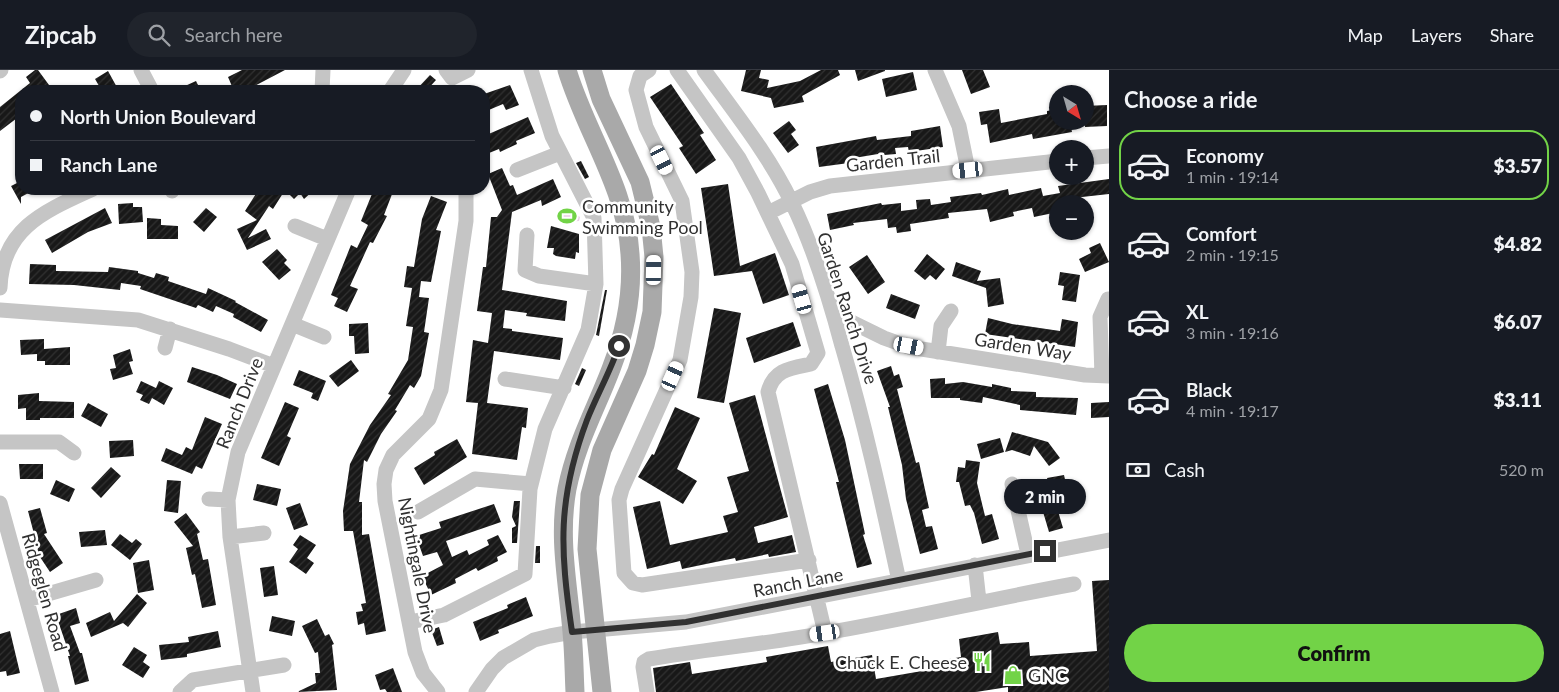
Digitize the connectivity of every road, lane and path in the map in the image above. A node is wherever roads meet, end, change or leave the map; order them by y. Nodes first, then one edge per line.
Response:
1 (141, 70) edge
2 (323, 70) edge
3 (404, 70) edge
4 (446, 70) edge
5 (468, 70) edge
6 (531, 70) edge
7 (567, 70) edge
8 (592, 70) edge
9 (649, 70) edge
10 (677, 70) edge
11 (704, 70) edge
12 (935, 70) edge
13 (149, 85) edge
14 (322, 85) edge
15 (394, 85) edge
16 (560, 152) junction
17 (1109, 156) edge
18 (1094, 157) edge
19 (1049, 161) edge
20 (517, 170) dead end
21 (968, 170) junction
22 (80, 195) edge
23 (345, 195) edge
24 (466, 195) edge
25 (792, 202) junction
26 (768, 213) junction
27 (295, 226) dead end
28 (527, 235) dead end
29 (327, 239) junction
30 (596, 284) junction
31 (0, 288) edge
32 (1108, 299) dead end
33 (0, 310) edge
34 (952, 311) dead end
35 (833, 313) junction
36 (292, 324) junction
37 (170, 329) junction
38 (324, 337) dead end
39 (164, 348) dead end
40 (938, 352) junction
41 (274, 366) junction
42 (1106, 376) edge
43 (505, 379) dead end
44 (564, 388) junction
45 (0, 442) edge
46 (74, 453) dead end
47 (531, 484) junction
48 (1012, 484) dead end
49 (209, 499) dead end
50 (228, 500) junction
51 (0, 504) edge
52 (418, 512) dead end
53 (264, 533) dead end
54 (230, 537) junction
55 (1109, 540) edge
56 (1028, 554) junction
57 (7, 556) edge
58 (809, 560) junction
59 (975, 566) junction
60 (96, 580) dead end
61 (899, 581) junction
62 (1074, 584) dead end
63 (817, 597) junction
64 (27, 600) junction
65 (979, 601) junction
66 (410, 622) junction
67 (595, 630) junction
68 (572, 632) junction
69 (825, 633) junction
70 (284, 665) dead end
71 (250, 671) junction
72 (52, 692) edge
73 (180, 692) edge
74 (253, 692) edge
75 (438, 692) edge
76 (476, 692) edge
77 (575, 692) edge
78 (602, 692) edge
79 (647, 692) edge

1 - 13 street
2 - 14 street
3 - 15 street
4 - 5 street
6 - 16 street
7 - 68 main road
8 - 67 main road
9 - 58 street
10 - 26 street
11 - 25 street, Garden Ranch Drive
12 - 21 street
16 - 20 street
16 - 30 street
17 - 18 street
19 - 21 street, Garden Trail
21 - 25 street, Garden Trail
22 - 31 street
23 - 29 street, Ranch Drive
24 - 66 street, Nightingale Drive
25 - 26 street, Garden Trail
25 - 35 street, Garden Ranch Drive
26 - 58 street
27 - 29 street
28 - 30 street
29 - 36 street, Ranch Drive
30 - 44 street
32 - 42 street, Garden Way
33 - 37 street
34 - 40 street
35 - 40 street, Garden Way
35 - 61 street, Garden Ranch Drive
36 - 38 street
36 - 41 street, Ranch Drive
37 - 39 street
37 - 41 street
40 - 42 street, Garden Way
41 - 50 street, Ranch Drive
43 - 44 street
44 - 47 street
45 - 46 street
47 - 52 street
47 - 66 street
48 - 56 street
49 - 50 street
50 - 54 street, Ranch Drive
51 - 57 street, Ridgeglen Road
53 - 54 street
54 - 71 street, Ranch Drive
55 - 56 street, Ranch Lane
56 - 59 street, Ranch Lane
57 - 64 street, Ridgeglen Road
58 - 63 street
59 - 61 street, Ranch Lane
59 - 65 street
60 - 64 street
61 - 63 street, Ranch Lane
62 - 65 street
63 - 67 street, Ranch Lane
63 - 69 street
64 - 72 street, Ridgeglen Road
65 - 69 street
66 - 75 street, Nightingale Drive
67 - 68 street, Ranch Lane
67 - 78 main road
68 - 76 street
68 - 77 main road
69 - 79 street
70 - 71 street
71 - 73 street
71 - 74 street, Ranch Drive

